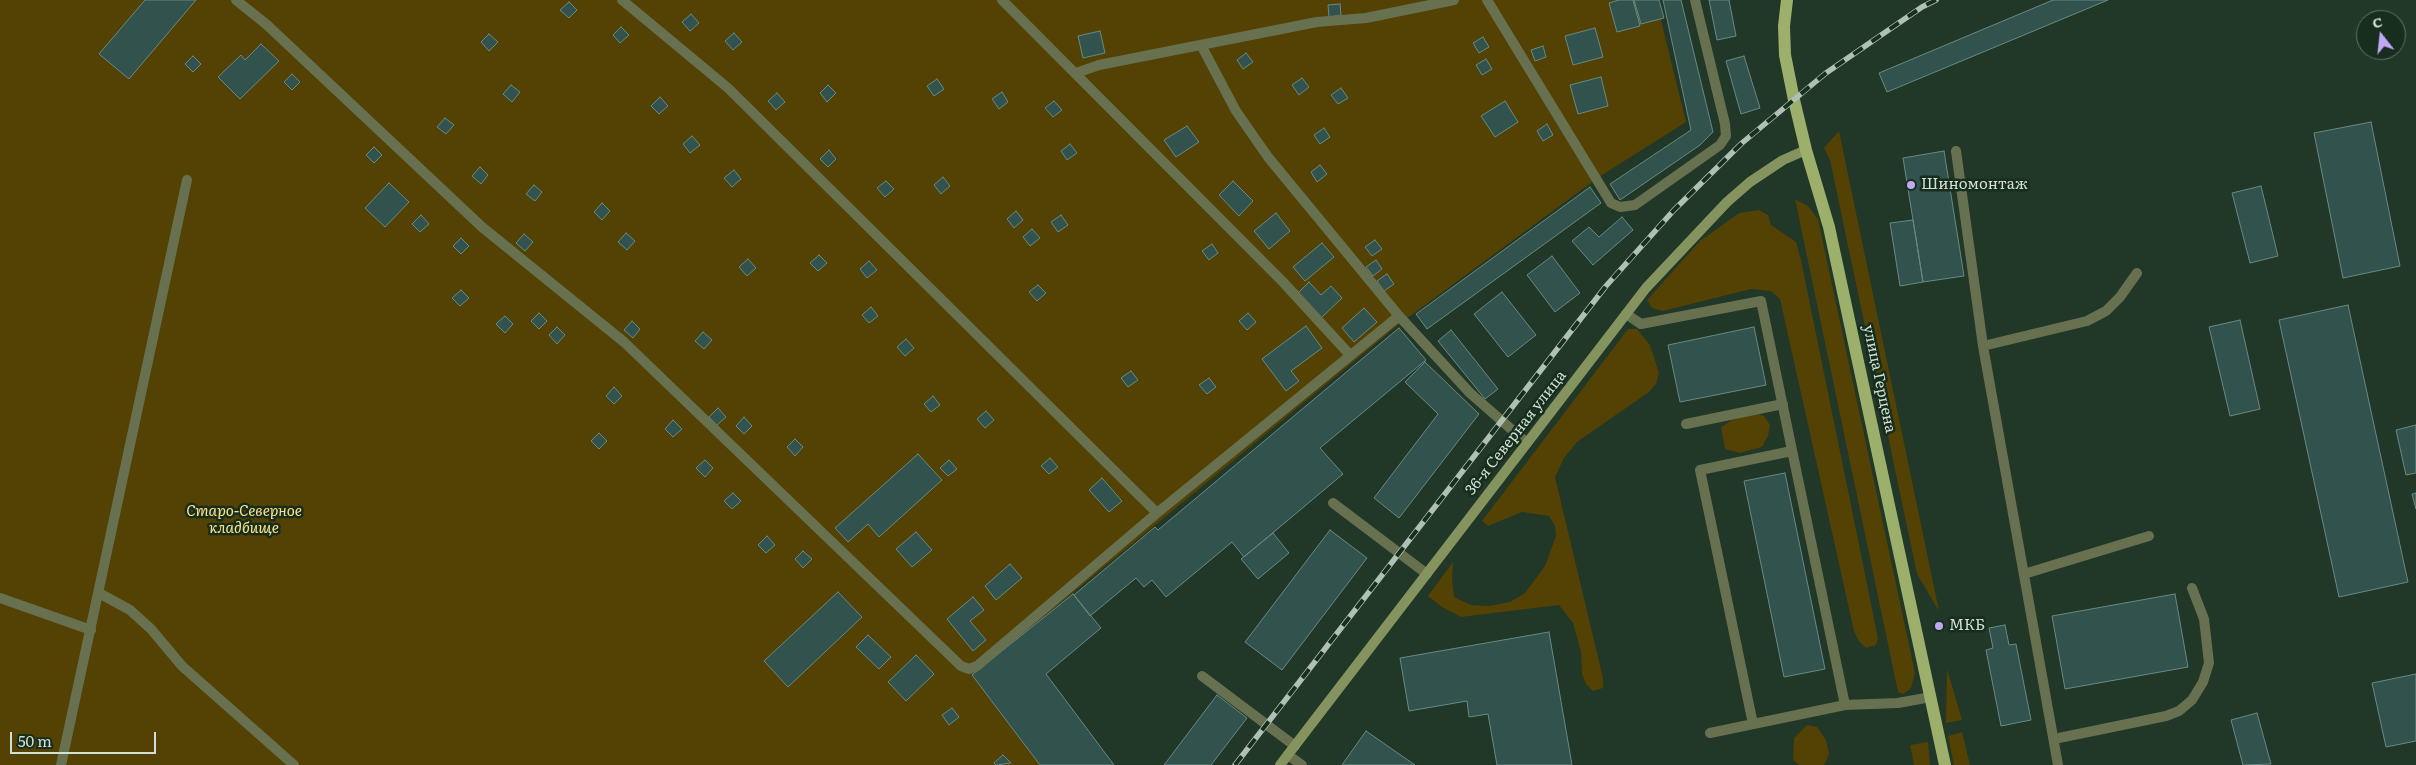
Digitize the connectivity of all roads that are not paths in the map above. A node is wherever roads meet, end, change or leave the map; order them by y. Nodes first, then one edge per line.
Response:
1 (236, 0) edge
2 (622, 0) edge
3 (1002, 0) edge
4 (1454, 0) edge
5 (1488, 0) edge
6 (1695, 0) edge
7 (1787, 0) edge
8 (1201, 45) junction
9 (1076, 73) junction
10 (1806, 150) junction
11 (1956, 151) dead end
12 (187, 180) dead end
13 (2138, 272) dead end
14 (1626, 314) junction
15 (1399, 316) junction
16 (1983, 346) junction
17 (1350, 355) junction
18 (1783, 404) junction
19 (1686, 424) dead end
20 (1527, 443) junction
21 (1792, 451) junction
22 (1333, 503) dead end
23 (1157, 513) junction
24 (2149, 536) dead end
25 (1427, 574) junction
26 (2024, 574) junction
27 (2192, 588) dead end
28 (99, 593) junction
29 (0, 598) edge
30 (91, 630) junction
31 (1202, 676) dead end
32 (1931, 697) junction
33 (1845, 705) junction
34 (1753, 724) junction
35 (1710, 733) dead end
36 (2054, 740) junction
37 (1295, 746) junction
38 (1288, 755) junction
39 (61, 765) edge
40 (294, 765) edge
41 (1280, 765) edge
42 (1302, 765) edge
43 (1945, 765) edge
44 (2058, 765) edge

1 - 23 lane
2 - 23 lane
3 - 9 lane
4 - 8 lane
5 - 6 lane
7 - 10 main road, улица Герцена
8 - 9 lane
8 - 15 lane
9 - 17 lane
10 - 14 main road, 36-я Северная улица
10 - 32 main road, улица Герцена
11 - 16 lane
12 - 28 lane
13 - 16 lane
14 - 18 lane
14 - 20 main road, 36-я Северная улица
15 - 17 lane
15 - 20 lane
16 - 26 lane
17 - 23 lane
18 - 19 lane
18 - 21 lane
20 - 25 main road, 36-я Северная улица
21 - 33 lane
21 - 34 lane
22 - 25 lane
24 - 26 lane
25 - 37 main road, 36-я Северная улица
26 - 36 lane
27 - 36 lane
28 - 30 lane
28 - 40 lane
29 - 30 lane
30 - 39 lane
31 - 37 lane
32 - 33 lane
32 - 43 main road, улица Герцена
33 - 34 lane
34 - 35 lane
36 - 44 lane
37 - 38 main road, 36-я Северная улица
38 - 41 main road, 36-я Северная улица
38 - 42 lane

